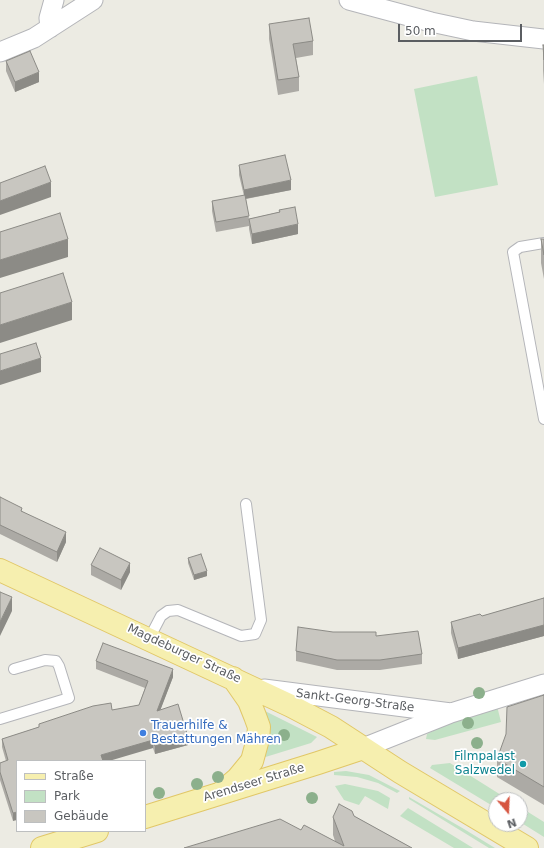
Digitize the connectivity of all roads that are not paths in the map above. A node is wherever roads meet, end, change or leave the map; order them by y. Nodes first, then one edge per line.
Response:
1 (54, 0) edge
2 (93, 0) edge
3 (349, 0) edge
4 (50, 28) junction
5 (544, 39) edge
6 (0, 52) edge
7 (544, 243) edge
8 (544, 419) edge
9 (246, 504) dead end
10 (0, 570) edge
11 (149, 639) junction
12 (14, 669) dead end
13 (233, 678) junction
14 (544, 684) edge
15 (258, 689) junction
16 (451, 714) junction
17 (0, 719) edge
18 (363, 748) junction
19 (219, 794) junction
20 (146, 816) edge
21 (95, 832) edge
22 (42, 848) edge
23 (527, 848) edge

1 - 4 street
2 - 4 street
3 - 5 street
4 - 6 street
7 - 8 lane
9 - 11 lane
10 - 11 main road, Magdeburger Straße
11 - 13 main road, Magdeburger Straße
12 - 17 lane
13 - 15 main road, Magdeburger Straße
13 - 19 main road
14 - 16 street, Sankt-Georg-Straße
15 - 16 street, Sankt-Georg-Straße
15 - 18 main road, Magdeburger Straße
16 - 18 street, Sankt-Georg-Straße
18 - 19 main road, Arendseer Straße
18 - 23 main road, Magdeburger Straße
19 - 20 main road, Arendseer Straße
21 - 22 main road

